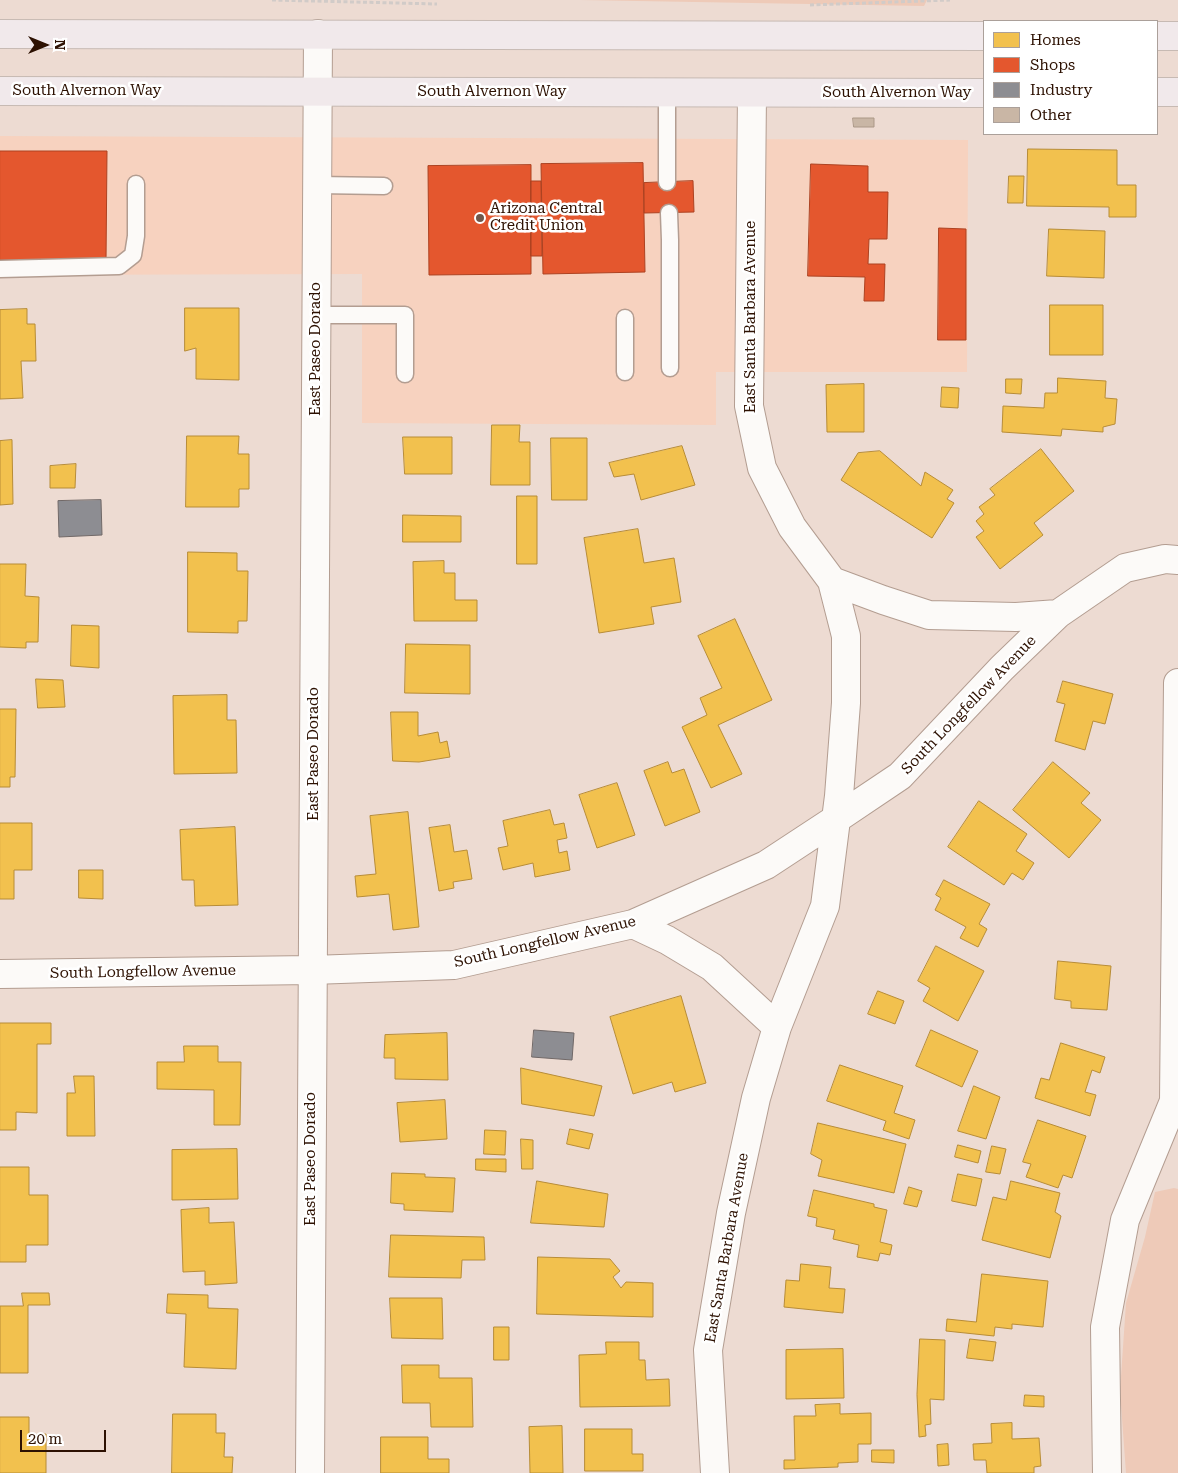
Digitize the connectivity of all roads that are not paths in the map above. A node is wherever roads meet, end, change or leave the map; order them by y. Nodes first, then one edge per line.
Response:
1 (0, 34) edge
2 (318, 34) junction
3 (983, 36) edge
4 (1158, 36) edge
5 (1178, 36) edge
6 (0, 91) edge
7 (318, 91) junction
8 (1158, 92) edge
9 (1178, 92) edge
10 (668, 93) junction
11 (752, 93) junction
12 (983, 93) edge
13 (668, 182) dead end
14 (136, 184) dead end
15 (317, 185) junction
16 (384, 186) dead end
17 (669, 212) dead end
18 (0, 269) edge
19 (316, 315) junction
20 (625, 318) dead end
21 (670, 368) dead end
22 (625, 372) dead end
23 (405, 374) dead end
24 (1178, 560) edge
25 (832, 581) junction
26 (1058, 614) junction
27 (1178, 682) edge
28 (836, 818) junction
29 (633, 924) junction
30 (312, 970) junction
31 (0, 974) edge
32 (778, 1027) junction
33 (1176, 1107) edge
34 (310, 1473) edge
35 (715, 1473) edge
36 (1107, 1473) edge

1 - 2 main road
2 - 3 main road
2 - 7 street, East Paseo Dorado
4 - 5 main road
6 - 7 main road, South Alvernon Way
7 - 10 main road, South Alvernon Way
7 - 15 street, East Paseo Dorado
8 - 9 main road
10 - 11 main road, South Alvernon Way
10 - 13 lane
11 - 12 main road, South Alvernon Way
11 - 25 street, East Santa Barbara Avenue
14 - 18 lane
15 - 16 lane
15 - 19 street, East Paseo Dorado
17 - 21 lane
19 - 23 lane
19 - 30 street, East Paseo Dorado
20 - 22 lane
24 - 26 street, South Longfellow Avenue
25 - 26 street
25 - 28 street, East Santa Barbara Avenue
26 - 28 street, South Longfellow Avenue
27 - 33 street
28 - 29 street, South Longfellow Avenue
28 - 32 street, East Santa Barbara Avenue
29 - 30 street, South Longfellow Avenue
29 - 32 street
30 - 31 street, South Longfellow Avenue
30 - 34 street, East Paseo Dorado
32 - 35 street, East Santa Barbara Avenue
33 - 36 street

